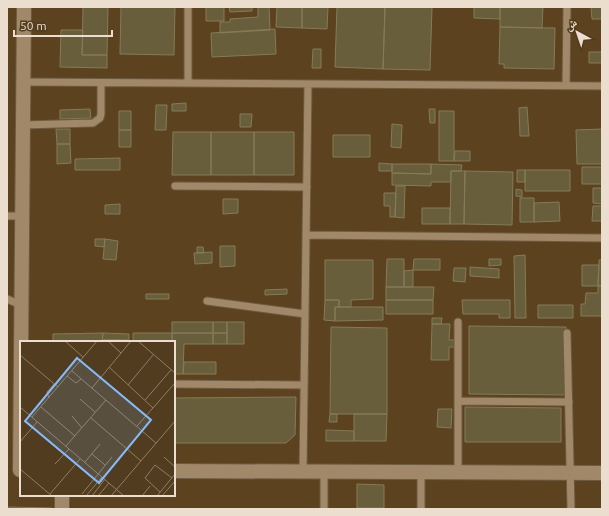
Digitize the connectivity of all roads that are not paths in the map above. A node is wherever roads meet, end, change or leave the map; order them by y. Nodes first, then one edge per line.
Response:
1 (24, 7) edge
2 (188, 7) edge
3 (567, 7) edge
4 (23, 82) junction
5 (101, 83) junction
6 (188, 83) junction
7 (308, 84) junction
8 (566, 85) junction
9 (602, 86) edge
10 (23, 124) junction
11 (175, 186) dead end
12 (307, 187) junction
13 (7, 216) edge
14 (22, 216) junction
15 (306, 234) junction
16 (602, 238) edge
17 (7, 299) edge
18 (207, 301) dead end
19 (21, 305) junction
20 (305, 314) junction
21 (458, 322) dead end
22 (567, 333) dead end
23 (21, 341) edge
24 (175, 384) edge
25 (304, 385) junction
26 (20, 400) edge
27 (458, 401) junction
28 (569, 402) junction
29 (16, 470) edge
30 (175, 470) edge
31 (303, 471) junction
32 (324, 472) junction
33 (421, 472) junction
34 (458, 472) junction
35 (571, 473) junction
36 (602, 473) edge
37 (62, 496) edge
38 (62, 509) edge
39 (324, 509) edge
40 (421, 509) edge
41 (571, 509) edge

1 - 4 street
2 - 6 lane
3 - 8 lane
4 - 5 lane
4 - 10 street
5 - 6 lane
5 - 10 lane
6 - 7 lane
7 - 8 lane
7 - 12 lane
8 - 9 lane
10 - 14 street
11 - 12 lane
12 - 15 lane
13 - 14 lane
14 - 19 street
15 - 16 lane
15 - 20 lane
17 - 19 lane
18 - 20 lane
19 - 23 street
20 - 25 lane
21 - 27 lane
22 - 28 lane
24 - 25 lane
25 - 31 lane
26 - 29 street
27 - 28 lane
27 - 34 lane
28 - 35 lane
30 - 31 street
31 - 32 street
32 - 33 street
32 - 39 lane
33 - 34 street
33 - 40 lane
34 - 35 street
35 - 36 street
35 - 41 lane
37 - 38 street

